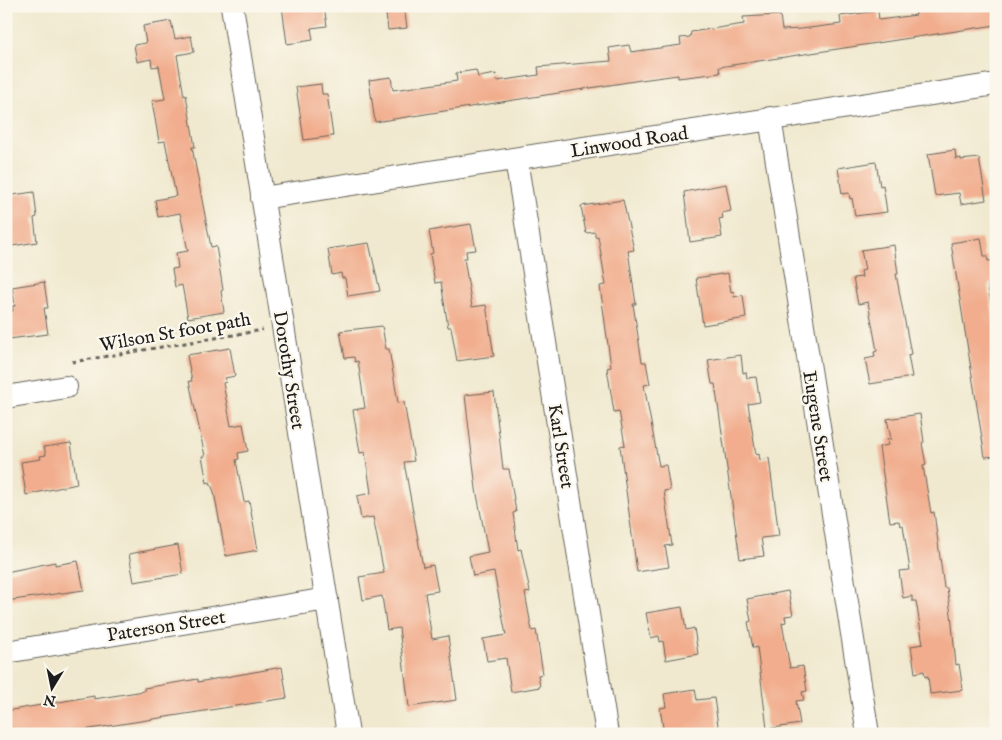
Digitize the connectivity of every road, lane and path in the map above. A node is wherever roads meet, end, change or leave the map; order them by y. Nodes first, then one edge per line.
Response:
1 (232, 6) edge
2 (996, 84) edge
3 (770, 118) junction
4 (516, 159) junction
5 (262, 198) junction
6 (283, 327) junction
7 (72, 362) dead end
8 (66, 387) dead end
9 (6, 397) edge
10 (327, 599) junction
11 (6, 652) edge
12 (348, 734) edge
13 (607, 734) edge
14 (868, 734) edge

1 - 5 street, Dorothy Street
2 - 3 street, Linwood Road
3 - 4 street, Linwood Road
3 - 14 street, Eugene Street
4 - 5 street, Linwood Road
4 - 13 street, Karl Street
5 - 6 street, Dorothy Street
6 - 7 path, Wilson St foot path
6 - 10 street, Dorothy Street
8 - 9 street
10 - 11 street, Paterson Street
10 - 12 street, Dorothy Street

